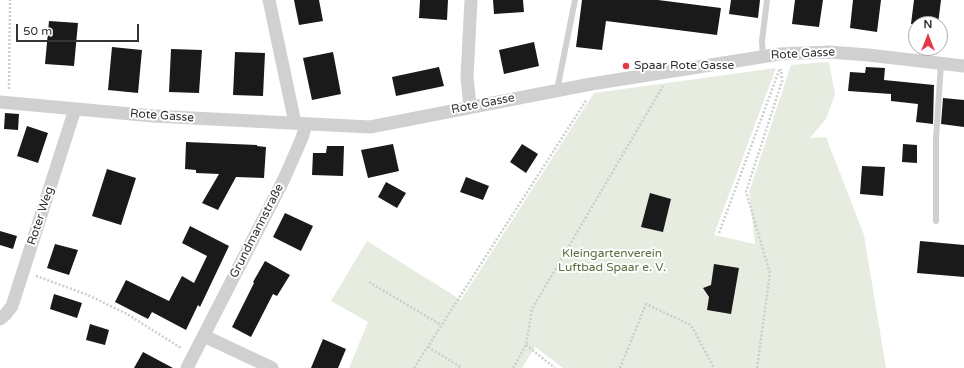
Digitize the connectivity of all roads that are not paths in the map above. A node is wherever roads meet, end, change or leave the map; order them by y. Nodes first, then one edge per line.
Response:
1 (269, 0) edge
2 (471, 0) edge
3 (575, 0) edge
4 (767, 0) edge
5 (763, 57) junction
6 (941, 64) junction
7 (964, 66) edge
8 (557, 90) junction
9 (4, 103) edge
10 (470, 106) junction
11 (75, 110) junction
12 (300, 124) junction
13 (936, 221) dead end
14 (0, 319) edge
15 (204, 336) junction
16 (187, 368) edge
17 (272, 368) edge

1 - 12 street, Grundmannstraße
2 - 10 street
3 - 8 lane
4 - 5 lane
5 - 6 street, Rote Gasse
5 - 8 street, Rote Gasse
6 - 7 street, Rote Gasse
6 - 13 lane
8 - 10 street, Rote Gasse
9 - 11 street, Rote Gasse
10 - 12 street, Rote Gasse
11 - 12 street, Rote Gasse
11 - 14 street, Roter Weg
12 - 15 street, Grundmannstraße
15 - 16 street, Grundmannstraße
15 - 17 street

